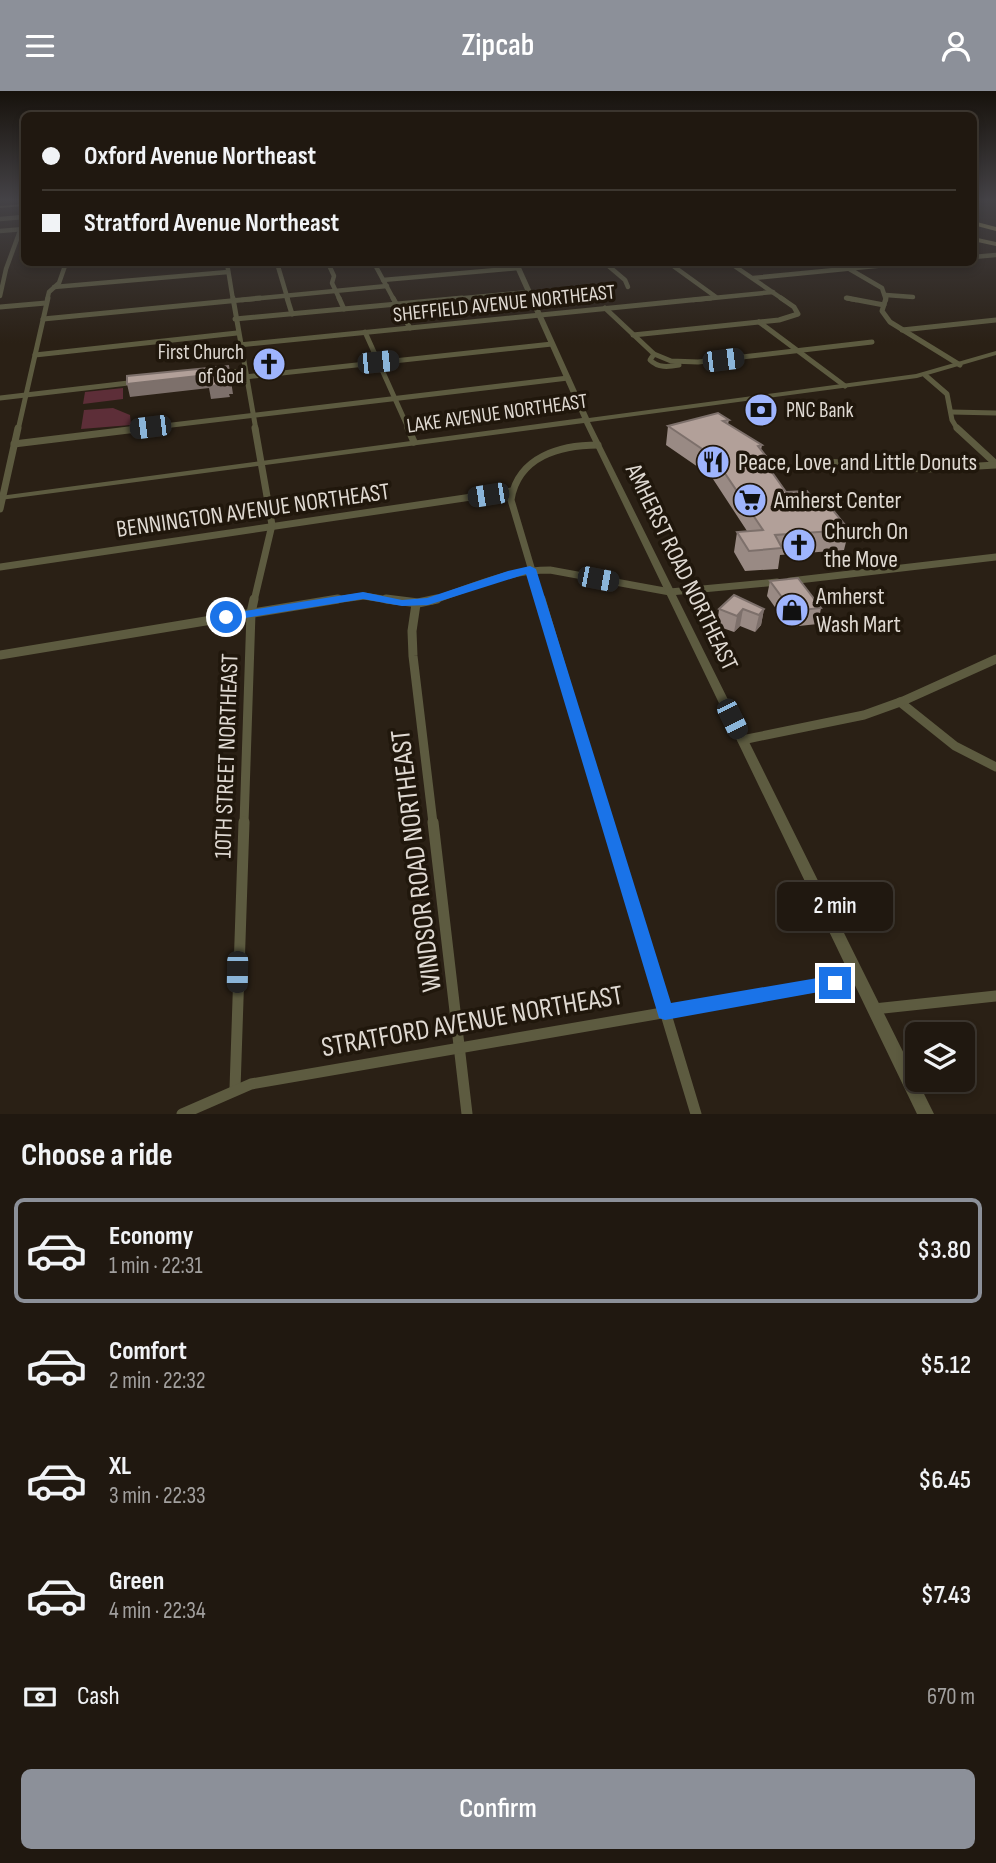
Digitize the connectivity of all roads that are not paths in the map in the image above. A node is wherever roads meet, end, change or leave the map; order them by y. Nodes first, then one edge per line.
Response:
1 (16, 247) edge
2 (996, 255) edge
3 (977, 257) edge
4 (65, 266) edge
5 (278, 266) edge
6 (329, 266) edge
7 (376, 266) edge
8 (508, 266) edge
9 (517, 266) edge
10 (608, 266) edge
11 (673, 266) edge
12 (735, 266) edge
13 (844, 266) edge
14 (877, 266) edge
15 (227, 267) edge
16 (850, 269) junction
17 (753, 278) junction
18 (383, 280) junction
19 (387, 286) junction
20 (628, 287) dead end
21 (54, 288) junction
22 (336, 291) junction
23 (529, 292) junction
24 (773, 292) junction
25 (287, 295) junction
26 (886, 295) junction
27 (0, 296) edge
28 (716, 297) junction
29 (913, 297) dead end
30 (846, 298) dead end
31 (232, 300) junction
32 (46, 303) junction
33 (397, 304) junction
34 (884, 306) junction
35 (0, 307) edge
36 (605, 308) junction
37 (344, 309) junction
38 (292, 314) junction
39 (539, 315) junction
40 (43, 319) junction
41 (235, 319) junction
42 (996, 320) edge
43 (759, 322) junction
44 (410, 328) junction
45 (902, 330) junction
46 (365, 332) junction
47 (237, 333) junction
48 (633, 335) junction
49 (873, 342) dead end
50 (552, 344) junction
51 (239, 345) junction
52 (798, 351) junction
53 (996, 353) edge
54 (35, 355) junction
55 (654, 355) junction
56 (378, 362) junction
57 (689, 363) junction
58 (960, 365) junction
59 (217, 373) edge
60 (245, 374) junction
61 (925, 375) junction
62 (568, 378) junction
63 (142, 382) edge
64 (845, 386) junction
65 (25, 395) junction
66 (0, 398) edge
67 (394, 398) junction
68 (951, 412) junction
69 (996, 413) edge
70 (252, 415) junction
71 (586, 419) junction
72 (414, 442) junction
73 (14, 444) junction
74 (598, 445) junction
75 (812, 461) dead end
76 (261, 462) junction
77 (996, 465) edge
78 (512, 491) junction
79 (1, 498) edge
80 (0, 509) edge
81 (272, 526) junction
82 (996, 557) edge
83 (0, 567) edge
84 (530, 569) junction
85 (670, 592) junction
86 (416, 604) junction
87 (251, 613) junction
88 (0, 655) edge
89 (996, 659) edge
90 (900, 702) junction
91 (742, 740) junction
92 (996, 767) edge
93 (859, 978) junction
94 (996, 996) edge
95 (874, 1009) junction
96 (665, 1012) junction
97 (460, 1046) junction
98 (235, 1089) junction
99 (181, 1114) edge
100 (467, 1114) edge
101 (696, 1114) edge
102 (926, 1114) edge

1 - 27 street
2 - 3 street
4 - 21 street
5 - 25 street
6 - 22 street
7 - 18 street
8 - 18 street
9 - 23 street, AMHERST ROAD NORTHEAST
10 - 20 street
11 - 28 street
12 - 17 street
13 - 16 street
14 - 16 street
15 - 21 street
15 - 31 street, 10TH STREET NORTHEAST
16 - 17 street
16 - 26 street
17 - 24 street
18 - 19 street
19 - 22 street
19 - 33 street
21 - 32 street
22 - 25 street
22 - 37 street
23 - 33 street
23 - 39 street, AMHERST ROAD NORTHEAST
24 - 28 street, SHEFFIELD AVENUE NORTHEAST
24 - 43 street
25 - 31 street
25 - 38 street
26 - 29 street
26 - 34 street
28 - 36 street, SHEFFIELD AVENUE NORTHEAST
30 - 34 street
31 - 40 street
31 - 41 street, 10TH STREET NORTHEAST
32 - 35 street
32 - 40 street
33 - 37 street
33 - 44 street
34 - 45 street
36 - 39 street, SHEFFIELD AVENUE NORTHEAST
36 - 48 street
37 - 38 street
38 - 41 street
39 - 44 street, SHEFFIELD AVENUE NORTHEAST
39 - 50 street, AMHERST ROAD NORTHEAST
40 - 54 street
41 - 47 street, 10TH STREET NORTHEAST
42 - 45 street
43 - 48 street
43 - 52 street
44 - 46 street, SHEFFIELD AVENUE NORTHEAST
45 - 58 street
46 - 51 street, SHEFFIELD AVENUE NORTHEAST
46 - 56 street
47 - 51 street, 10TH STREET NORTHEAST
47 - 54 street
48 - 55 street
49 - 52 street
50 - 56 street
50 - 62 street, AMHERST ROAD NORTHEAST
51 - 60 street, 10TH STREET NORTHEAST
52 - 57 street
52 - 64 street
53 - 58 street, LAKE AVENUE NORTHEAST
54 - 65 street
55 - 57 street
55 - 57 street
56 - 60 street
56 - 67 street
58 - 61 street, LAKE AVENUE NORTHEAST
59 - 60 street
60 - 70 street, 10TH STREET NORTHEAST
61 - 64 street, LAKE AVENUE NORTHEAST
61 - 68 street
62 - 67 street
62 - 71 street, AMHERST ROAD NORTHEAST
63 - 65 street
64 - 71 street, LAKE AVENUE NORTHEAST
65 - 66 street
65 - 73 street
67 - 70 street
67 - 72 street
68 - 69 street
68 - 77 street
70 - 73 street
70 - 76 street, 10TH STREET NORTHEAST
71 - 72 street, LAKE AVENUE NORTHEAST
71 - 74 street, AMHERST ROAD NORTHEAST
72 - 76 street, LAKE AVENUE NORTHEAST
73 - 79 street
74 - 78 street
74 - 85 street, AMHERST ROAD NORTHEAST
75 - 77 street
76 - 79 street, LAKE AVENUE NORTHEAST
76 - 81 street, 10TH STREET NORTHEAST
78 - 81 street, BENNINGTON AVENUE NORTHEAST
78 - 84 street
79 - 80 street
81 - 83 street, BENNINGTON AVENUE NORTHEAST
81 - 87 street, 10TH STREET NORTHEAST
82 - 85 street
84 - 85 street
84 - 86 street
84 - 96 street
85 - 91 street, AMHERST ROAD NORTHEAST
86 - 87 street
86 - 97 street, WINDSOR ROAD NORTHEAST
87 - 88 street
87 - 98 street, 10TH STREET NORTHEAST
89 - 90 street
90 - 91 street
90 - 92 street
91 - 93 street, AMHERST ROAD NORTHEAST
93 - 95 street, AMHERST ROAD NORTHEAST
93 - 96 street, STRATFORD AVENUE NORTHEAST
94 - 95 street
95 - 102 street, AMHERST ROAD NORTHEAST
96 - 97 street, STRATFORD AVENUE NORTHEAST
96 - 101 street
97 - 98 street, STRATFORD AVENUE NORTHEAST
97 - 100 street, WINDSOR ROAD NORTHEAST
98 - 99 street, STRATFORD AVENUE NORTHEAST

